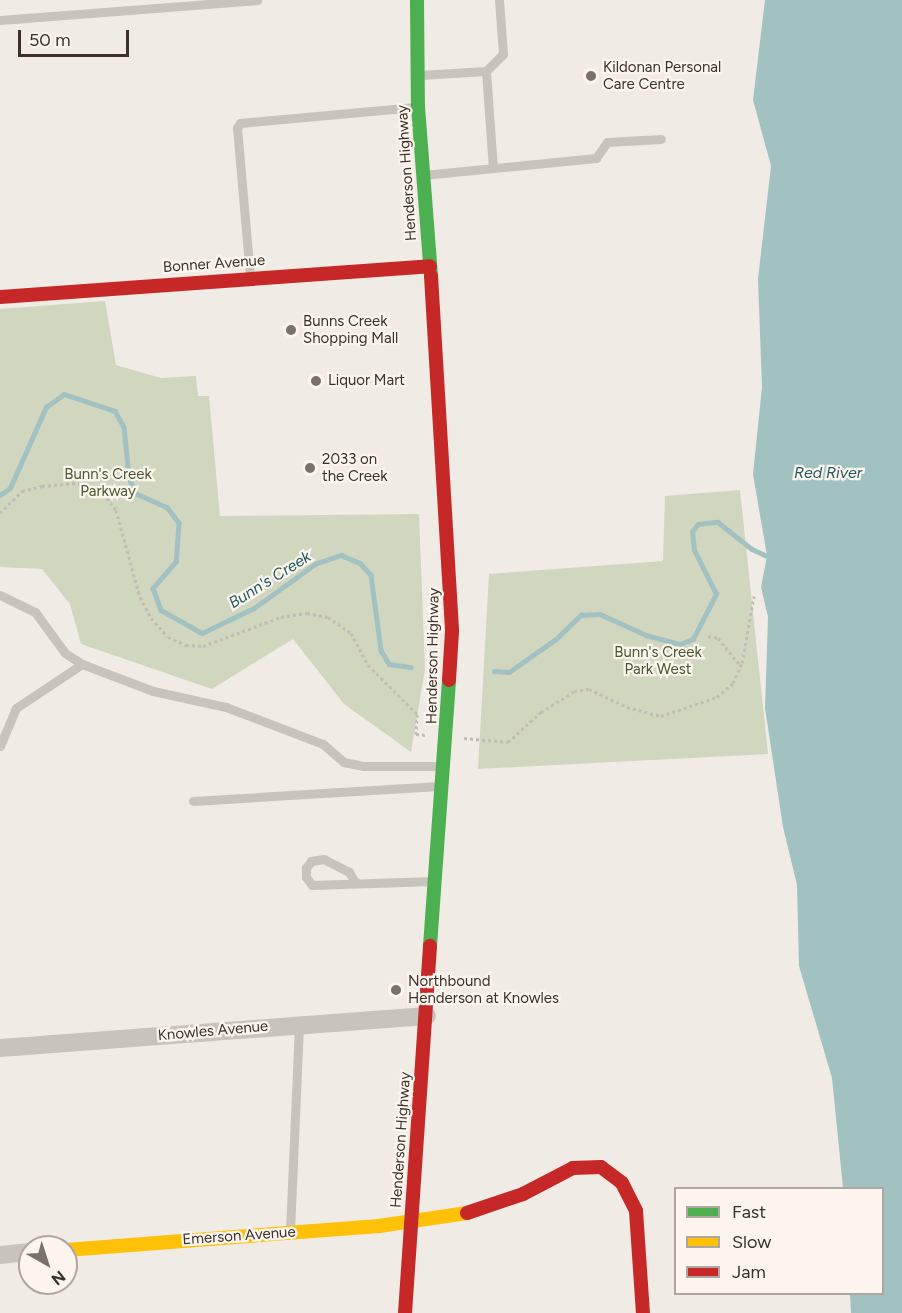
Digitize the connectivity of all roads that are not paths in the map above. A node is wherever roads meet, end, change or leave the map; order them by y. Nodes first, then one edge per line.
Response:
1 (257, 0) edge
2 (417, 0) edge
3 (499, 0) edge
4 (0, 20) edge
5 (486, 71) junction
6 (419, 75) junction
7 (418, 107) junction
8 (661, 140) dead end
9 (494, 168) junction
10 (423, 175) junction
11 (430, 266) junction
12 (251, 278) junction
13 (0, 297) edge
14 (0, 595) edge
15 (82, 664) junction
16 (0, 746) edge
17 (445, 766) junction
18 (443, 786) junction
19 (193, 801) dead end
20 (437, 881) junction
21 (355, 882) junction
22 (427, 1016) junction
23 (299, 1024) junction
24 (0, 1048) edge
25 (411, 1221) junction
26 (290, 1233) junction
27 (78, 1249) edge
28 (18, 1253) edge
29 (0, 1255) edge
30 (407, 1311) edge
31 (643, 1313) edge

1 - 4 lane
2 - 6 main road, Henderson Highway
3 - 5 lane
5 - 6 lane
5 - 9 lane
6 - 7 main road, Henderson Highway
7 - 10 main road, Henderson Highway
7 - 12 lane
8 - 9 lane
9 - 10 lane
10 - 11 main road, Henderson Highway
11 - 12 main road, Bonner Avenue
11 - 17 main road, Henderson Highway
12 - 13 main road, Bonner Avenue
14 - 15 lane
15 - 16 lane
15 - 17 lane
17 - 18 main road, Henderson Highway
18 - 19 lane
18 - 20 main road, Henderson Highway
20 - 21 lane
20 - 22 main road, Henderson Highway
21 - 21 lane
22 - 23 street, Knowles Avenue
22 - 25 main road, Henderson Highway
23 - 24 street, Knowles Avenue
23 - 26 lane
25 - 26 main road, Emerson Avenue
25 - 30 main road, Henderson Highway
25 - 31 main road, Emerson Avenue
26 - 27 main road, Emerson Avenue
28 - 29 street

